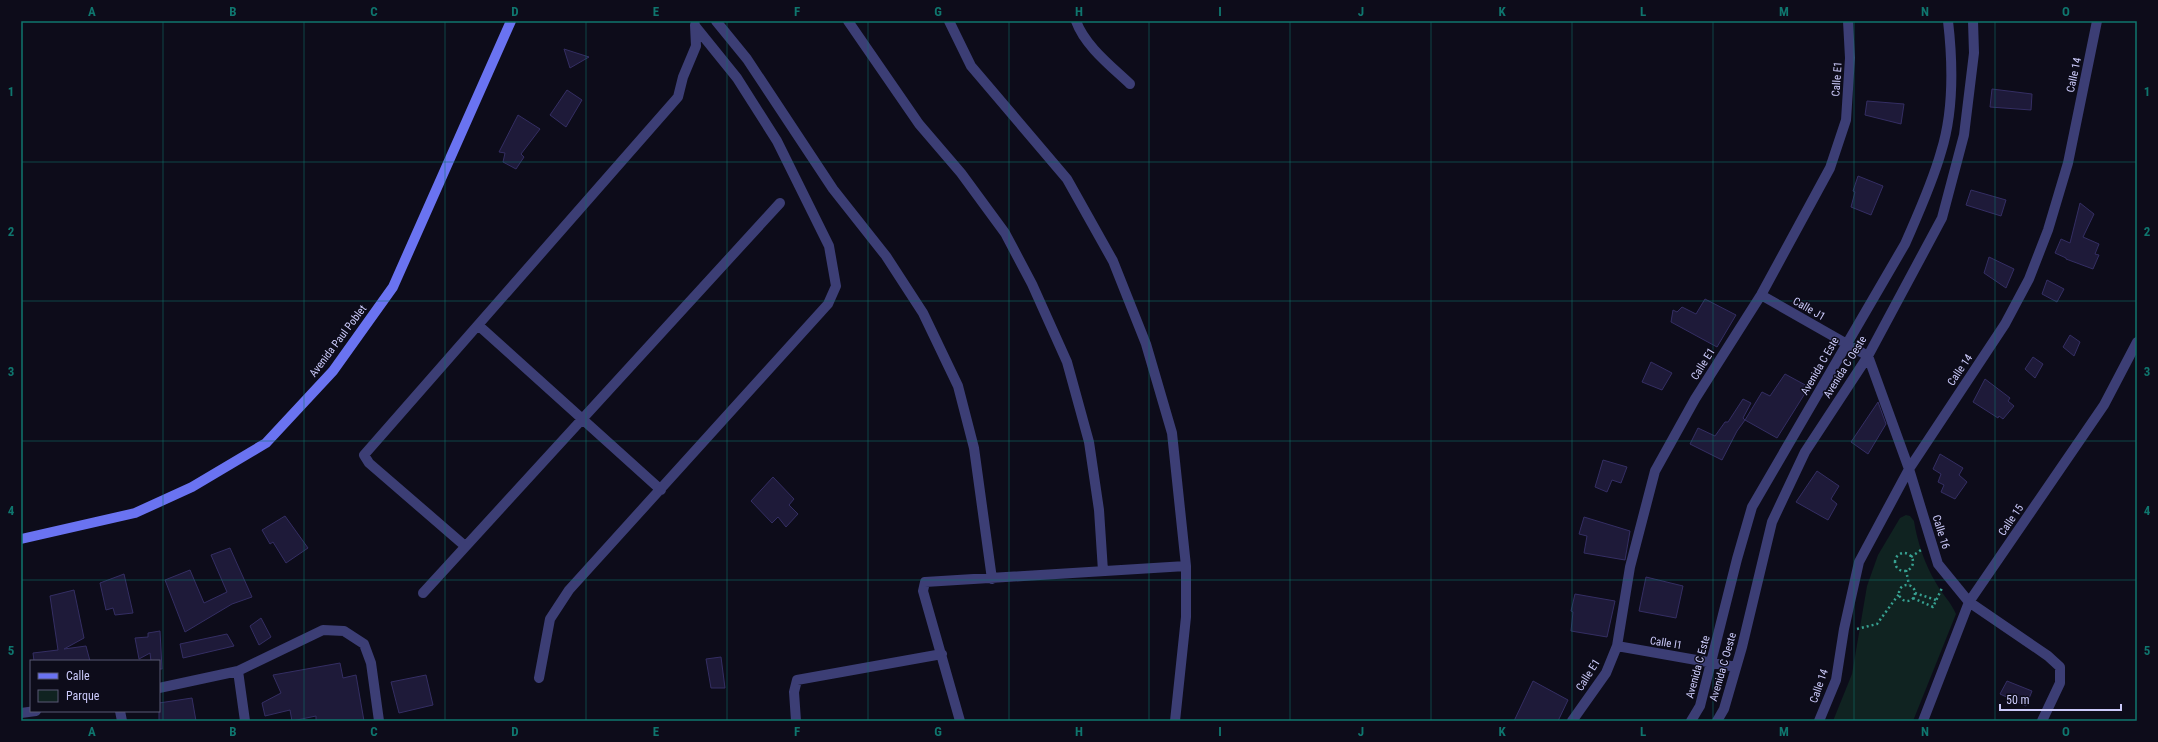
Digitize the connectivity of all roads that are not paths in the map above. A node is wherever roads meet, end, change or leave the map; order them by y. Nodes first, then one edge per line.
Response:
1 (511, 21) edge
2 (716, 21) edge
3 (848, 21) edge
4 (949, 21) edge
5 (1076, 21) edge
6 (1848, 21) edge
7 (1948, 21) edge
8 (1973, 21) edge
9 (2097, 21) edge
10 (695, 23) edge
11 (1130, 84) dead end
12 (780, 202) dead end
13 (1760, 295) junction
14 (478, 325) junction
15 (2137, 342) edge
16 (1846, 344) junction
17 (1868, 356) junction
18 (581, 420) junction
19 (1909, 469) junction
20 (661, 490) junction
21 (21, 539) edge
22 (465, 546) junction
23 (1186, 566) junction
24 (1103, 571) junction
25 (992, 579) junction
26 (423, 592) dead end
27 (1969, 602) junction
28 (1616, 646) junction
29 (942, 654) junction
30 (1712, 662) junction
31 (1736, 667) junction
32 (238, 670) junction
33 (539, 678) dead end
34 (160, 688) edge
35 (31, 712) edge
36 (21, 714) edge
37 (2045, 718) edge
38 (245, 721) edge
39 (379, 721) edge
40 (796, 721) edge
41 (960, 721) edge
42 (1175, 721) edge
43 (1572, 721) edge
44 (1691, 721) edge
45 (1717, 721) edge
46 (1819, 721) edge
47 (1923, 721) edge

1 - 21 main road, Avenida Paul Poblet
2 - 25 street
3 - 24 street
4 - 23 street
5 - 11 street
6 - 13 street, Calle E1
7 - 16 street, Avenida C Este
8 - 17 street, Avenida C Oeste
9 - 19 street, Calle 14
10 - 14 street
10 - 20 street
12 - 18 street
13 - 16 street, Calle J1
13 - 28 street, Calle E1
14 - 18 street
14 - 22 street
15 - 27 street, Calle 15
16 - 17 street, Calle J1
16 - 30 street, Avenida C Este
17 - 19 street, Calle 16
17 - 31 street, Avenida C Oeste
18 - 20 street
18 - 22 street
19 - 27 street, Calle 16
19 - 46 street, Calle 14
20 - 33 street
22 - 26 street
23 - 24 street
23 - 42 street
24 - 25 street
25 - 29 street
27 - 37 street, Calle 16
27 - 47 street, Calle 15
28 - 30 street, Calle I1
28 - 43 street, Calle E1
29 - 40 street
29 - 41 street
30 - 31 street, Calle I1
30 - 44 street, Avenida C Este
31 - 45 street, Avenida C Oeste
32 - 34 street
32 - 38 street
32 - 39 street
35 - 36 street

